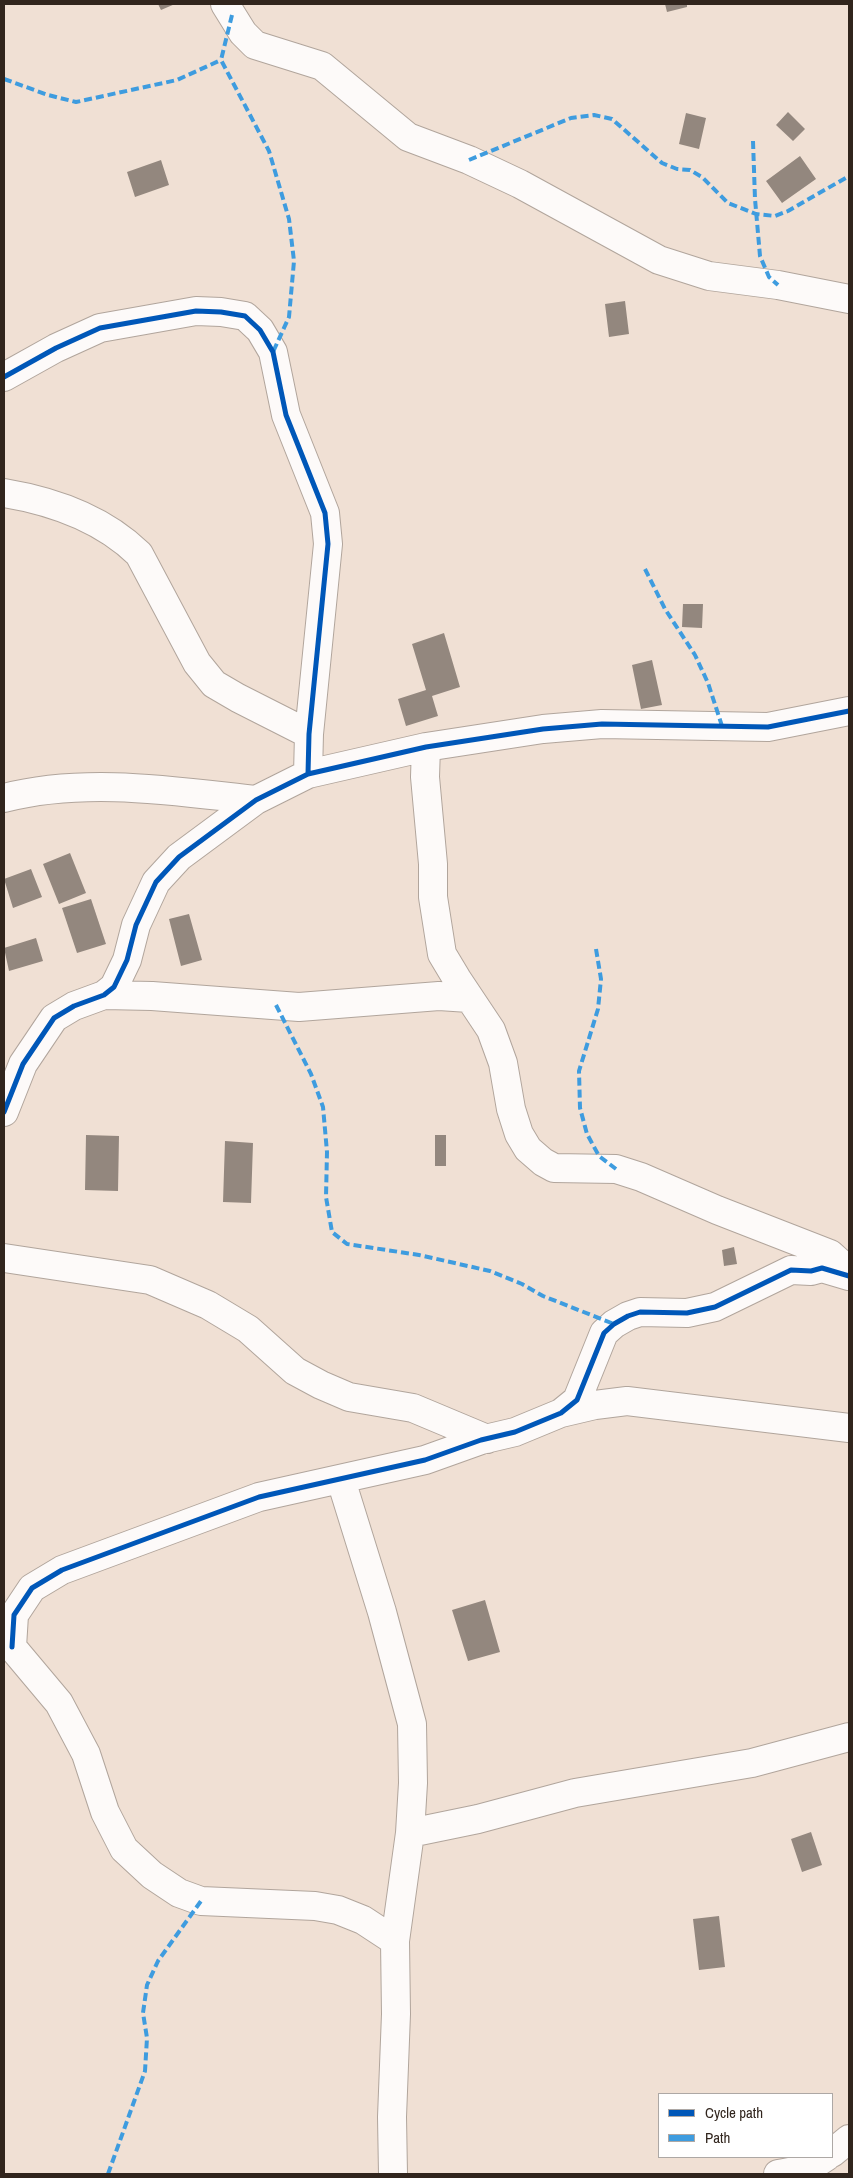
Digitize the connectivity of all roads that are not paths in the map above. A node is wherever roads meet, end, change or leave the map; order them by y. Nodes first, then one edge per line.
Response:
1 (225, 4) edge
2 (849, 299) edge
3 (4, 377) edge
4 (4, 493) edge
5 (849, 710) edge
6 (309, 734) junction
7 (426, 747) junction
8 (308, 774) junction
9 (4, 798) edge
10 (256, 800) junction
11 (104, 995) junction
12 (469, 998) junction
13 (4, 1112) edge
14 (4, 1258) edge
15 (849, 1271) edge
16 (849, 1276) edge
17 (560, 1413) junction
18 (849, 1428) edge
19 (487, 1439) junction
20 (341, 1480) junction
21 (8, 1644) edge
22 (849, 1737) edge
23 (410, 1833) junction
24 (395, 1941) junction
25 (829, 2158) edge
26 (393, 2174) edge
27 (778, 2174) edge

1 - 2 street
3 - 6 street
4 - 6 street
5 - 7 street
6 - 8 street
7 - 8 street
7 - 12 street
8 - 10 street
9 - 10 street
10 - 11 street
11 - 12 street
11 - 13 street
12 - 15 street
14 - 19 street
16 - 17 street
17 - 18 street
17 - 19 street
19 - 20 street
20 - 21 street
20 - 23 street
21 - 24 street
22 - 23 street
23 - 24 street
24 - 26 street
25 - 27 street

